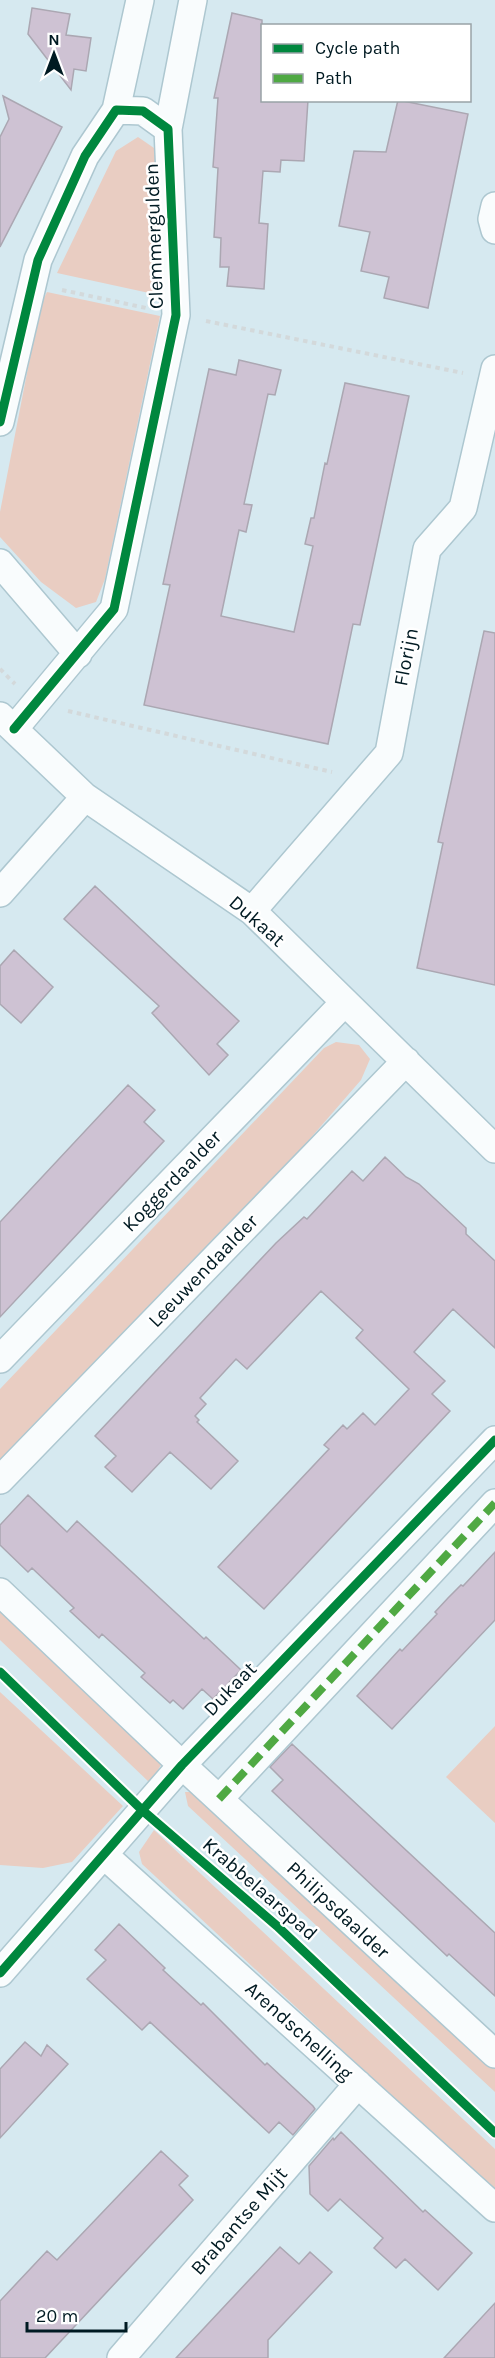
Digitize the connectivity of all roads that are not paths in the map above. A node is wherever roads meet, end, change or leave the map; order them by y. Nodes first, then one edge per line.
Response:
1 (140, 0) edge
2 (193, 0) edge
3 (116, 110) junction
4 (168, 129) junction
5 (495, 206) edge
6 (495, 230) edge
7 (494, 374) edge
8 (0, 422) edge
9 (0, 563) edge
10 (78, 654) junction
11 (7, 723) edge
12 (85, 796) junction
13 (0, 893) edge
14 (252, 911) junction
15 (345, 1002) junction
16 (406, 1061) junction
17 (495, 1149) edge
18 (0, 1359) edge
19 (495, 1440) edge
20 (0, 1480) edge
21 (495, 1503) edge
22 (0, 1592) edge
23 (182, 1765) junction
24 (219, 1799) junction
25 (104, 1855) junction
26 (0, 1973) edge
27 (495, 2054) edge
28 (358, 2084) junction
29 (495, 2208) edge
30 (121, 2358) edge

1 - 3 street
2 - 4 street, Clemmergulden
3 - 4 street
3 - 8 street
4 - 10 street, Clemmergulden
5 - 6 street
7 - 14 street, Florijn
9 - 10 street
10 - 11 street, Clemmergulden
11 - 12 street, Dukaat
12 - 13 street
12 - 14 street, Dukaat
14 - 15 street, Dukaat
15 - 16 street, Dukaat
15 - 18 street, Koggerdaalder
16 - 17 street, Dukaat
16 - 20 street, Leeuwendaalder
19 - 23 street, Dukaat
21 - 24 street
22 - 23 street
23 - 24 street, Philipsdaalder
23 - 25 street, Dukaat
24 - 27 street, Philipsdaalder
25 - 26 street, Dukaat
25 - 28 street, Arendschelling
28 - 29 street, Arendschelling
28 - 30 street, Brabantse Mijt

